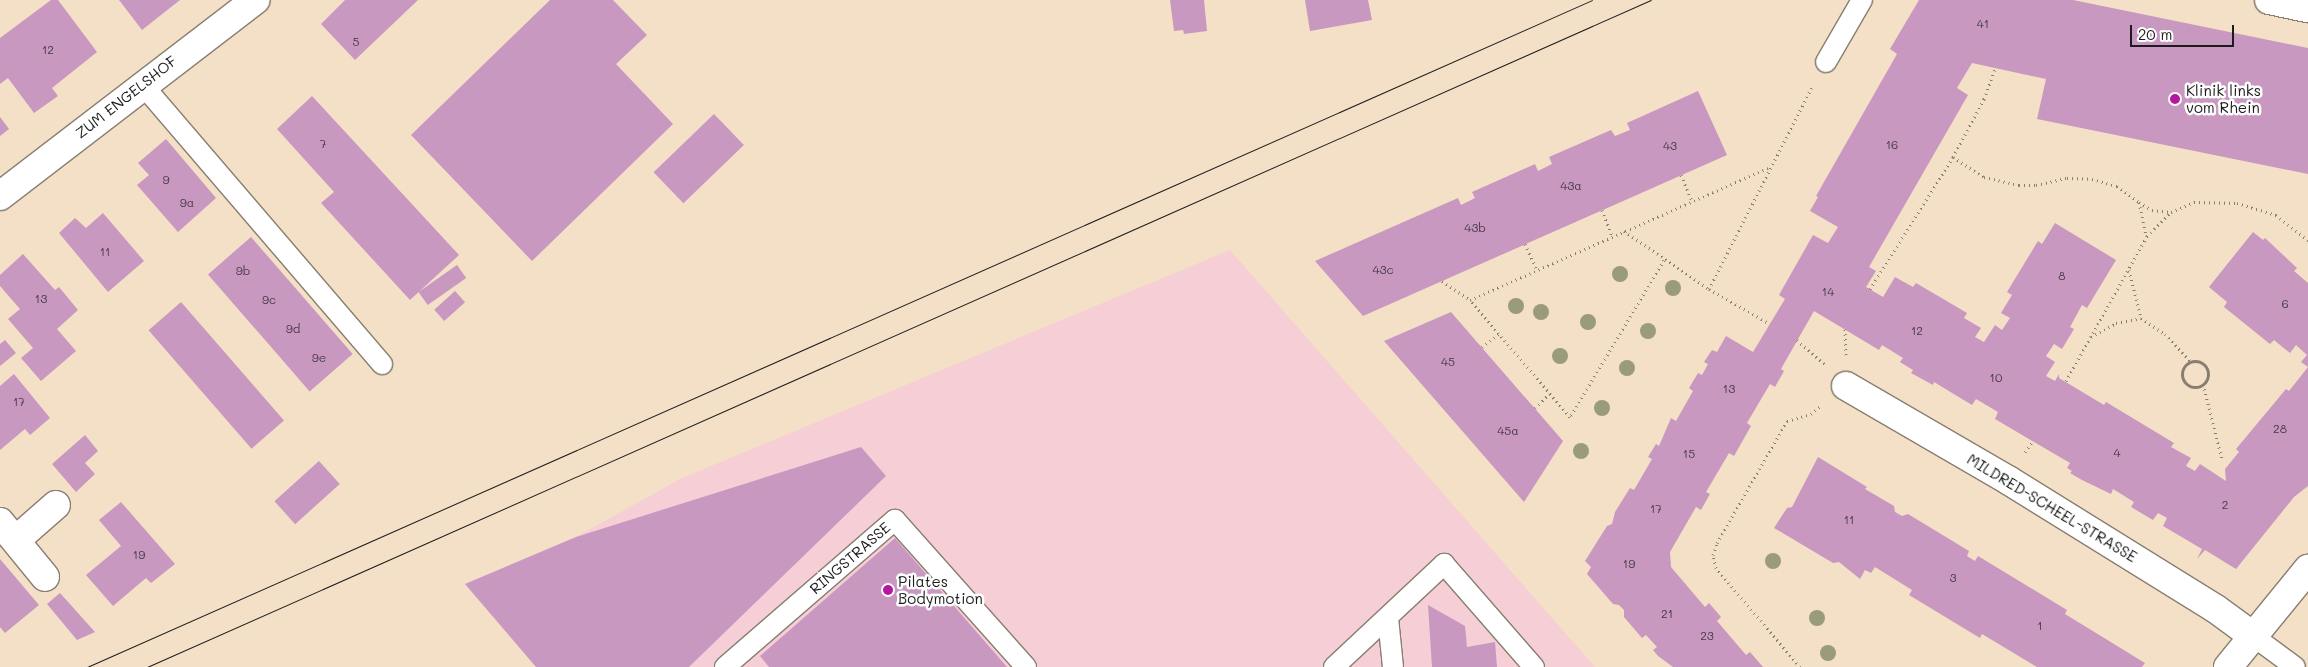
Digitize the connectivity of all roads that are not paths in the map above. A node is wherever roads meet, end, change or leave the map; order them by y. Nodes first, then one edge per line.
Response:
1 (255, 0) edge
2 (1862, 0) edge
3 (2269, 0) edge
4 (2308, 8) edge
5 (1826, 62) road end
6 (142, 84) junction
7 (0, 196) edge
8 (382, 364) dead end
9 (1846, 386) road end
10 (56, 505) dead end
11 (8, 531) edge
12 (2308, 569) edge
13 (45, 577) dead end
14 (1388, 618) junction
15 (2253, 636) junction
16 (725, 667) edge
17 (1026, 667) edge
18 (1334, 667) edge
19 (1393, 667) edge
20 (1534, 667) edge
21 (2228, 667) edge
22 (2295, 667) edge

1 - 6 street, ZUM ENGELSHOF
2 - 5 lane
3 - 4 street
6 - 7 street, ZUM ENGELSHOF
6 - 8 lane
9 - 15 street, MILDRED-SCHEEL-STRASSE
10 - 11 street
11 - 13 street
12 - 15 street
14 - 18 lane
14 - 19 lane
14 - 20 lane
15 - 21 street
15 - 22 lane
16 - 17 lane, RINGSTRASSE

